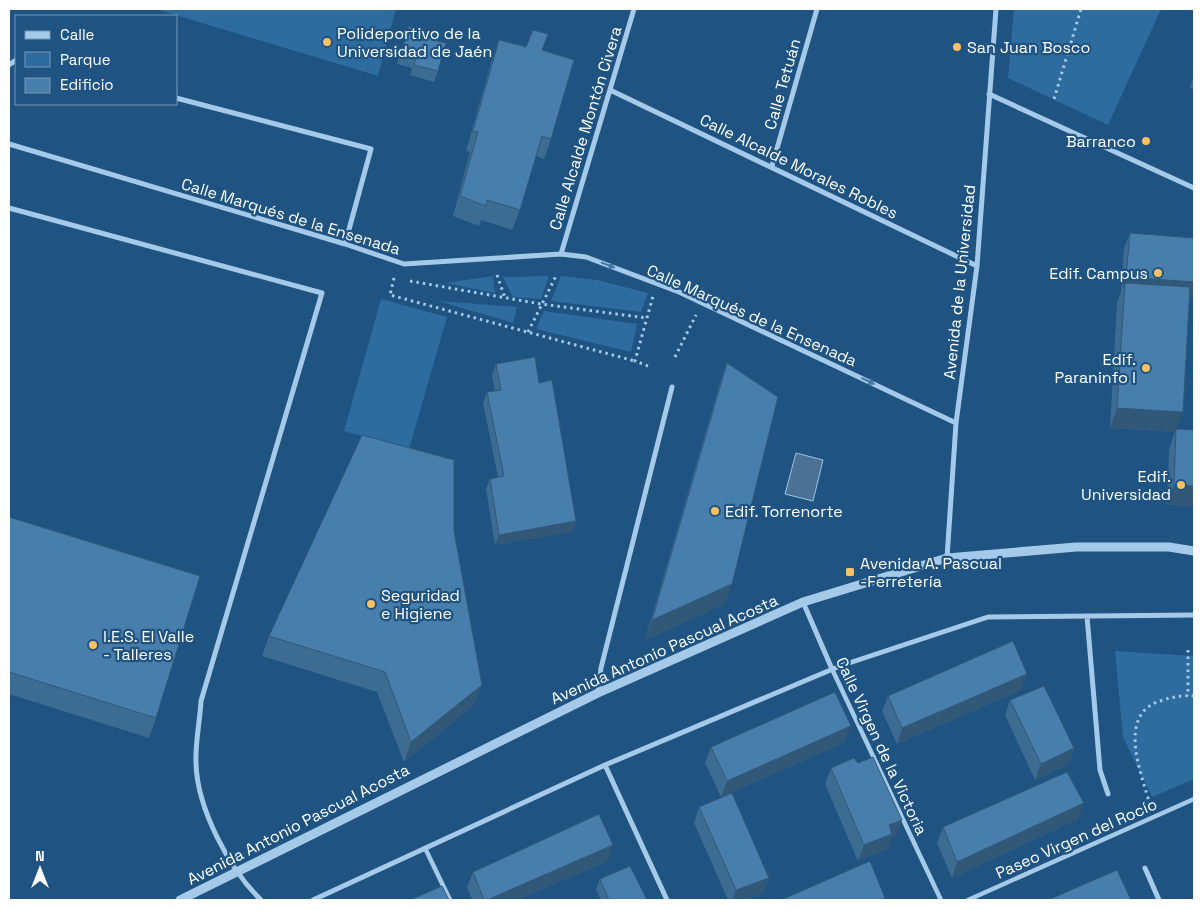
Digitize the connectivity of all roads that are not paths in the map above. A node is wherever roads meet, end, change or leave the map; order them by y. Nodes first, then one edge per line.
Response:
1 (634, 9) edge
2 (817, 9) edge
3 (996, 9) edge
4 (610, 90) junction
5 (989, 94) junction
6 (178, 99) edge
7 (9, 144) edge
8 (772, 166) junction
9 (1194, 188) edge
10 (9, 208) edge
11 (345, 244) junction
12 (561, 254) junction
13 (977, 266) junction
14 (672, 387) dead end
15 (956, 423) junction
16 (1194, 550) edge
17 (947, 558) junction
18 (804, 602) junction
19 (1194, 615) edge
20 (1087, 616) junction
21 (832, 669) junction
22 (598, 693) junction
23 (605, 765) junction
24 (1108, 794) dead end
25 (1194, 799) edge
26 (425, 848) junction
27 (1145, 868) dead end
28 (237, 872) junction
29 (180, 900) edge
30 (261, 900) edge
31 (313, 900) edge
32 (450, 900) edge
33 (667, 900) edge
34 (941, 900) edge
35 (968, 900) edge
36 (1159, 900) edge

1 - 4 street, Calle Alcalde Montón Civera
2 - 8 street, Calle Tetuán
3 - 5 street, Avenida de la Universidad
4 - 8 street, Calle Alcalde Morales Robles
4 - 12 street, Calle Alcalde Montón Civera
5 - 9 street
5 - 13 street, Avenida de la Universidad
6 - 11 street
7 - 11 street, Calle Marqués de la Ensenada
8 - 13 street, Calle Alcalde Morales Robles
10 - 28 street
11 - 12 street, Calle Marqués de la Ensenada
12 -> 15 street, Calle Marqués de la Ensenada
13 - 15 street, Avenida de la Universidad
14 - 22 street
15 - 17 street, Avenida de la Universidad
16 - 17 street, Avenida Antonio Pascual Acosta
17 - 18 street, Avenida Antonio Pascual Acosta
18 - 21 street, Calle Virgen de la Victoria
18 - 22 street, Avenida Antonio Pascual Acosta
19 - 20 street
20 - 21 street
20 - 24 street
21 - 23 street
21 - 34 street, Calle Virgen de la Victoria
22 - 28 street, Avenida Antonio Pascual Acosta
23 - 26 street
23 - 33 street
25 - 35 street, Paseo Virgen del Rocío
26 - 31 street
26 - 32 street
27 - 36 street
28 - 29 street, Avenida Antonio Pascual Acosta
28 - 30 street

